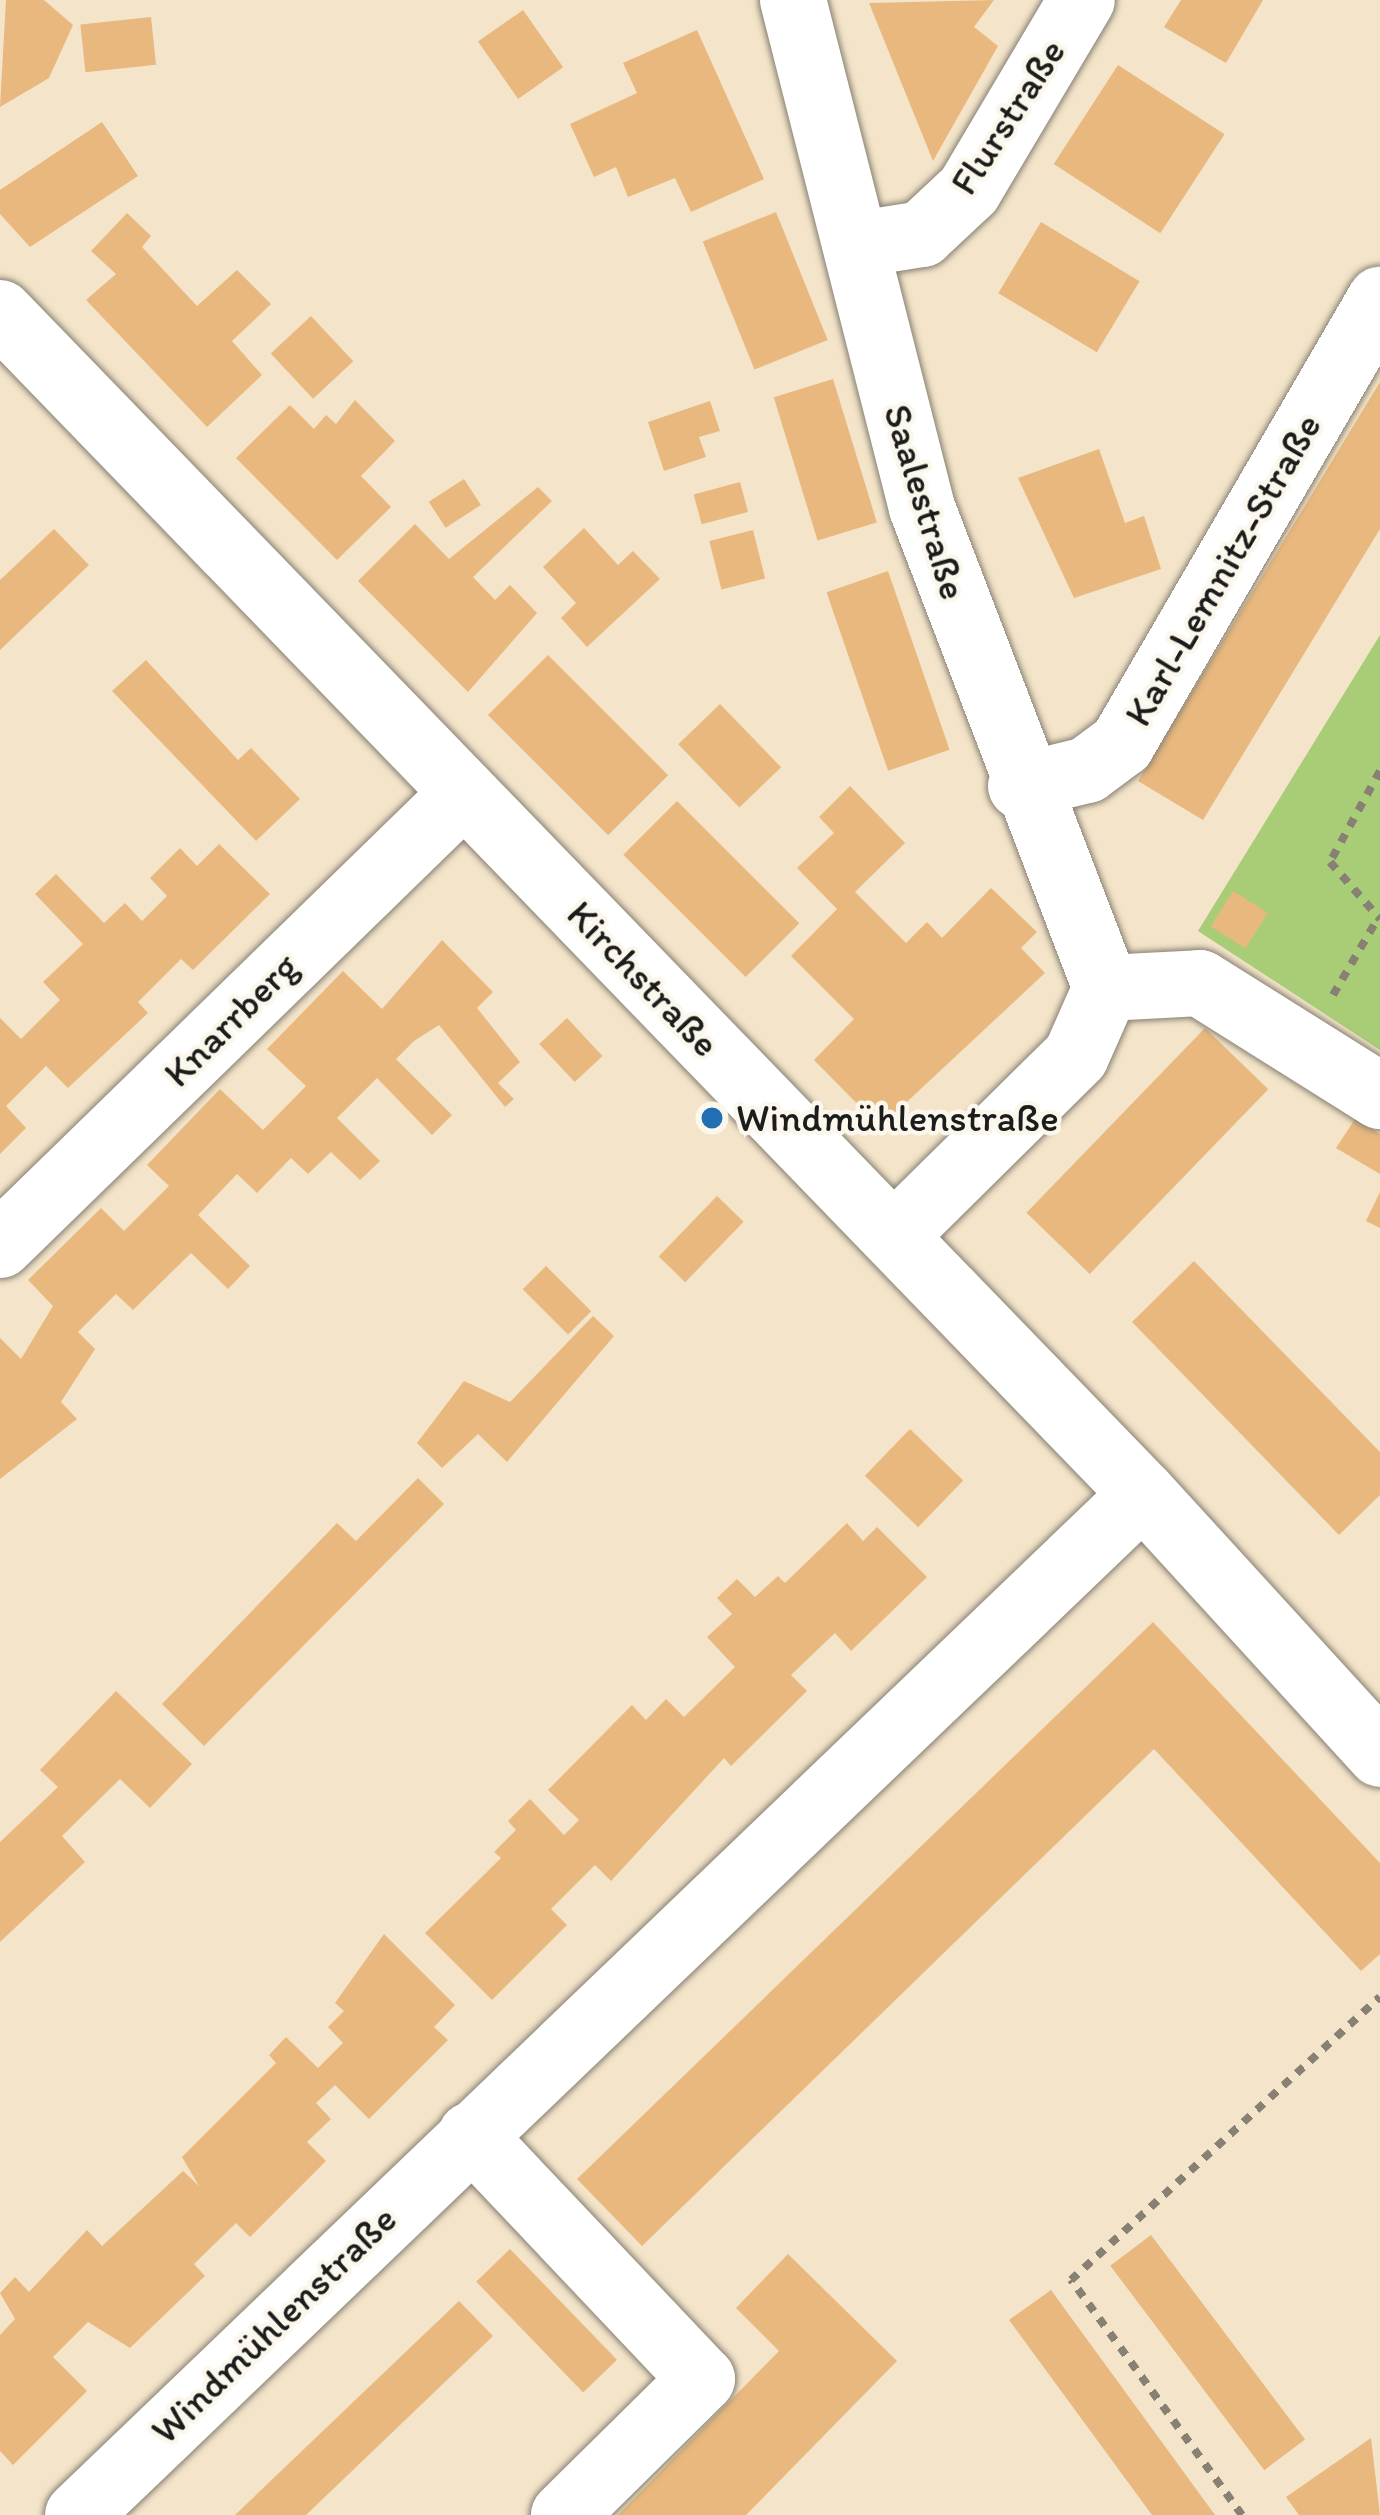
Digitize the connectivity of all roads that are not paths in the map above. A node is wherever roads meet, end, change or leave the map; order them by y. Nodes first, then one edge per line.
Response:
1 (794, 0) edge
2 (1082, 0) edge
3 (859, 244) junction
4 (1380, 300) edge
5 (0, 313) edge
6 (1021, 786) junction
7 (463, 794) junction
8 (1106, 988) junction
9 (1380, 1096) edge
10 (894, 1236) junction
11 (0, 1246) edge
12 (1143, 1494) junction
13 (1380, 1754) edge
14 (472, 2135) junction
15 (77, 2515) edge
16 (565, 2515) edge

1 - 3 street, Saalestraße
2 - 3 street, Flurstraße
3 - 6 street, Saalestraße
4 - 6 street, Karl-Lemnitz-Straße
5 - 7 street, Kirchstraße
6 - 8 street, Saalestraße
7 - 10 street, Kirchstraße
7 - 11 street, Knarrberg
8 - 9 street
8 - 10 street
10 - 12 street, Kirchstraße
12 - 13 street, Kirchstraße
12 - 14 street, Windmühlenstraße
14 - 15 street, Windmühlenstraße
14 - 16 street

